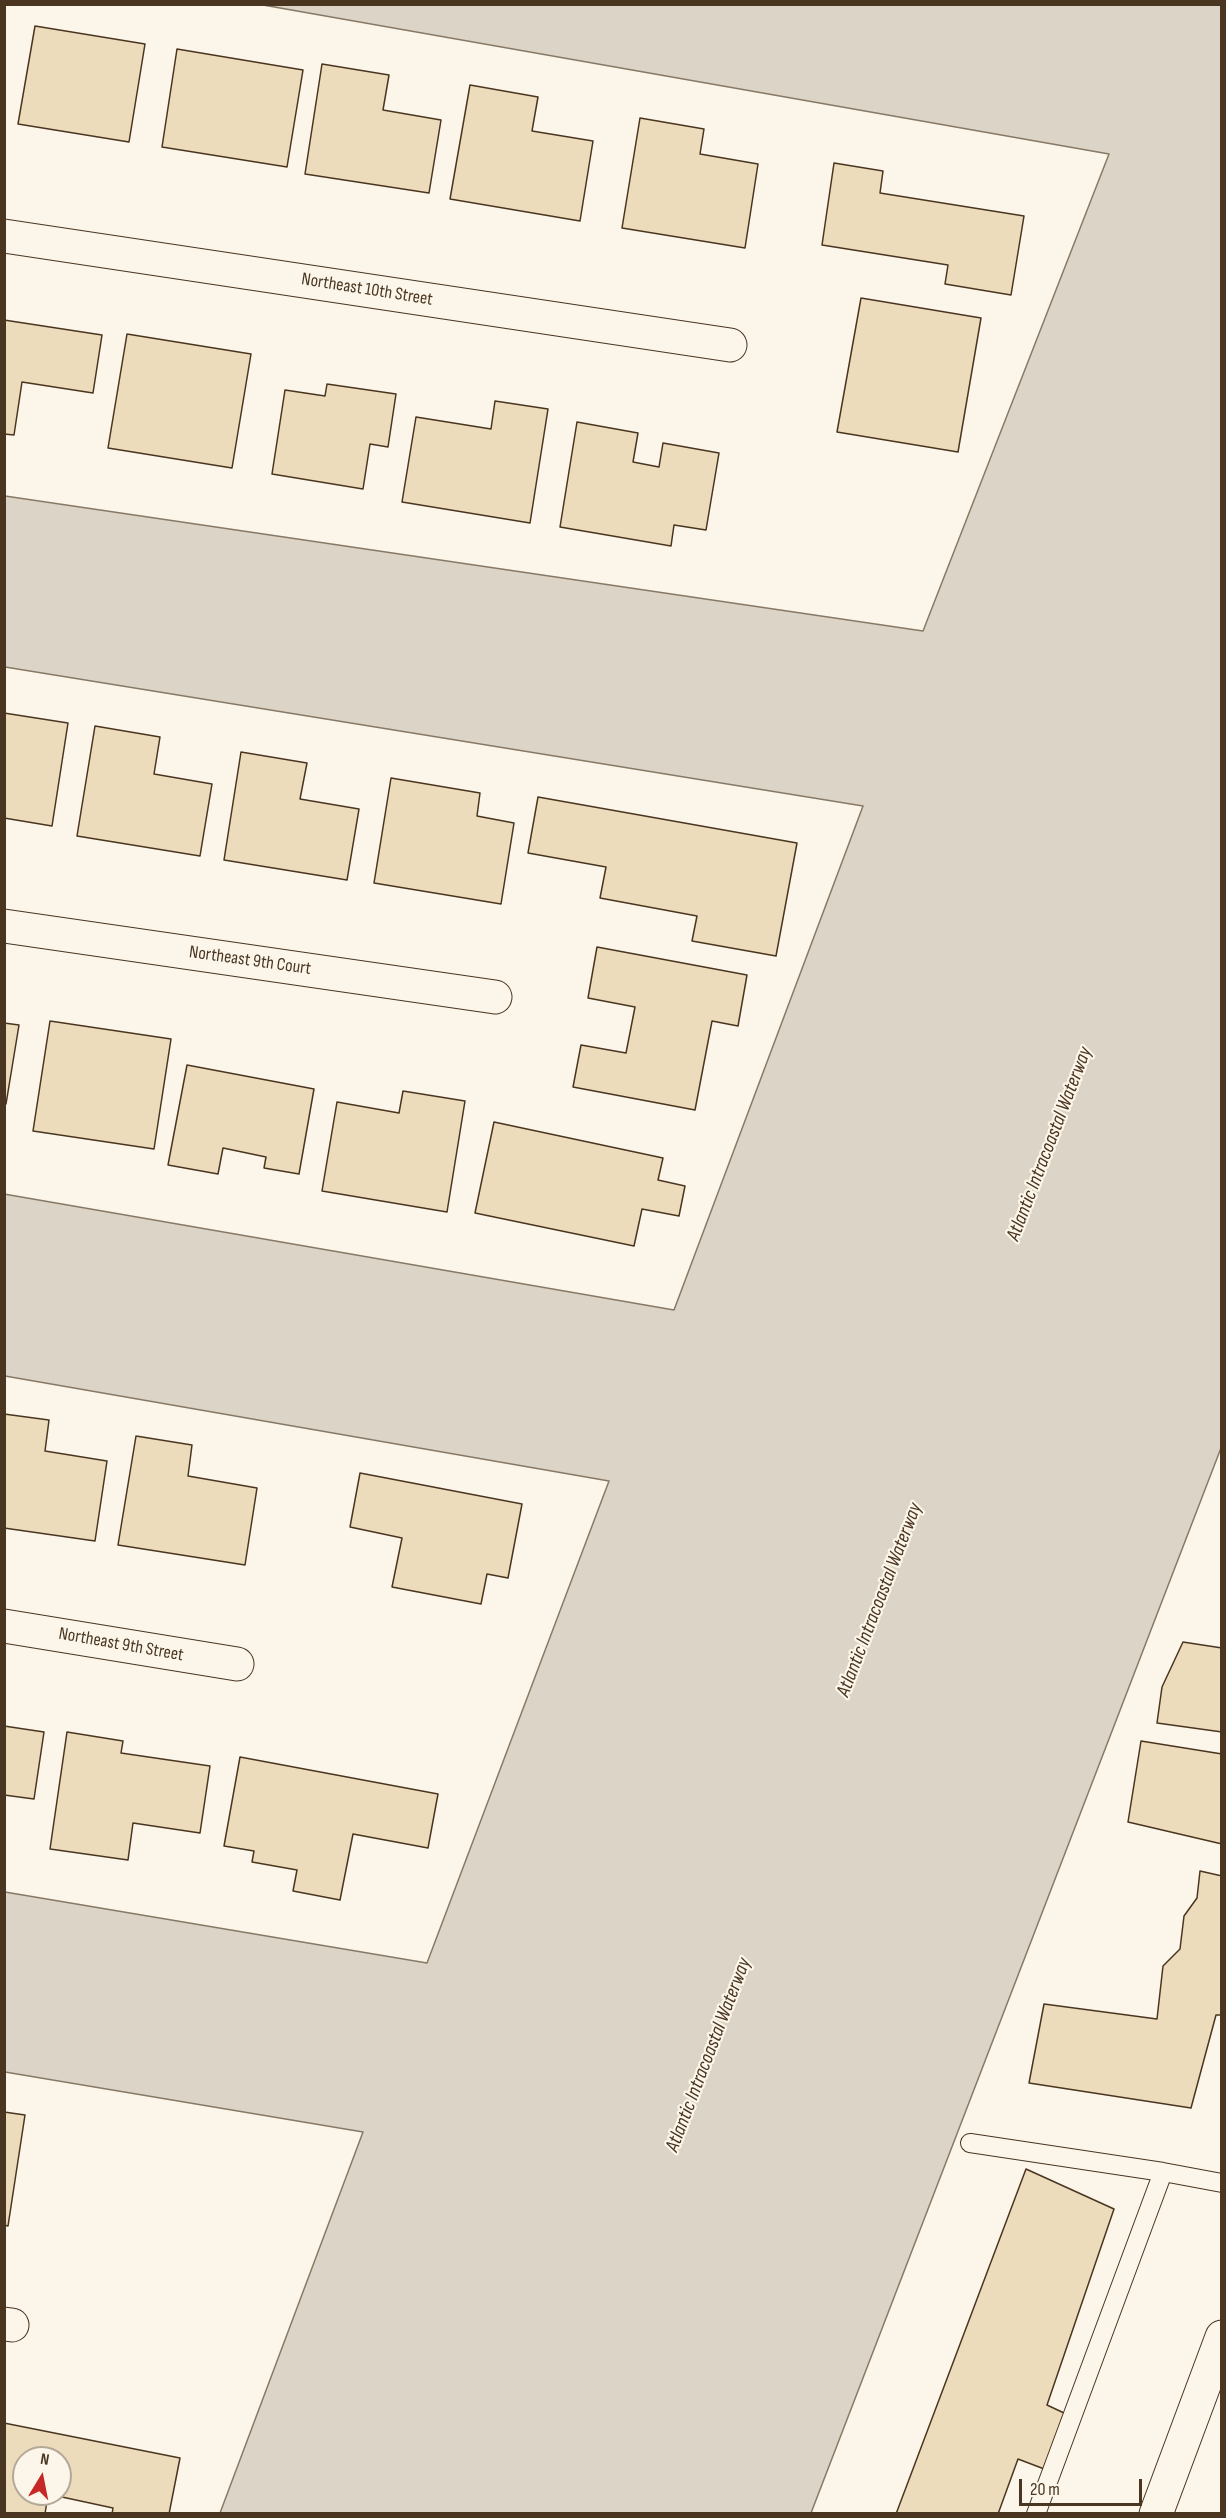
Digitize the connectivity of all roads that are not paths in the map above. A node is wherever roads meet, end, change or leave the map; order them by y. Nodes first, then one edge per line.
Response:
1 (4, 236) edge
2 (730, 345) dead end
3 (4, 926) edge
4 (495, 997) dead end
5 (4, 1626) edge
6 (237, 1664) dead end
7 (970, 2143) dead end
8 (1163, 2172) junction
9 (1221, 2183) edge
10 (1221, 2337) edge
11 (1036, 2514) edge
12 (1156, 2514) edge

1 - 2 street, Northeast 10th Street
3 - 4 street, Northeast 9th Court
5 - 6 street, Northeast 9th Street
7 - 8 lane
8 - 9 lane
8 - 11 lane
10 - 12 street

